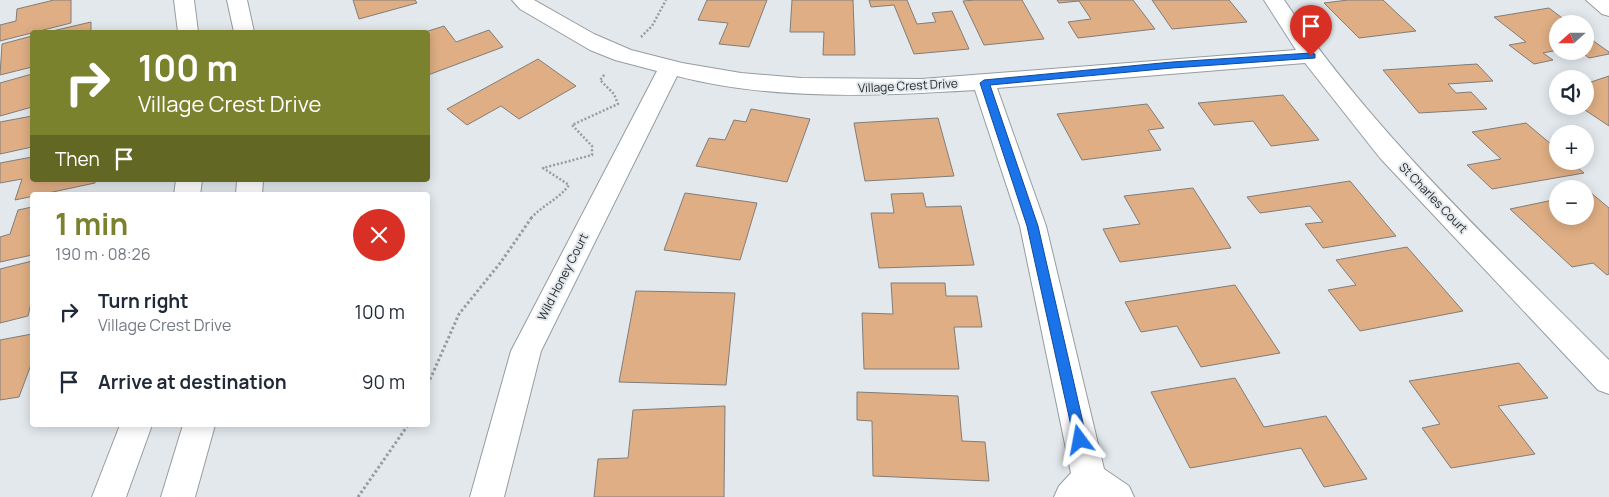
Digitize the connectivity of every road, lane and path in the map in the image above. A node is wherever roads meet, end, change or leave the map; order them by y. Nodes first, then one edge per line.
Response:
1 (184, 0) edge
2 (237, 0) edge
3 (522, 0) edge
4 (666, 0) edge
5 (1274, 0) edge
6 (1596, 0) edge
7 (1609, 10) edge
8 (188, 30) edge
9 (244, 30) edge
10 (622, 54) junction
11 (1311, 56) junction
12 (670, 68) junction
13 (984, 83) junction
14 (430, 379) edge
15 (1609, 381) edge
16 (135, 427) edge
17 (199, 427) edge
18 (407, 427) edge
19 (1080, 488) edge
20 (110, 497) edge
21 (178, 497) edge
22 (358, 497) edge
23 (487, 497) edge
24 (1117, 497) edge

1 - 8 street
2 - 9 street
3 - 10 street, Village Crest Drive
4 - 10 path
5 - 11 street, St Charles Court
6 - 7 street
10 - 12 street, Village Crest Drive
10 - 14 path
11 - 13 street, Village Crest Drive
11 - 15 street, St Charles Court
12 - 13 street, Village Crest Drive
12 - 23 street, Wild Honey Court
13 - 19 street
16 - 20 street
17 - 21 street
18 - 22 path
19 - 24 street

